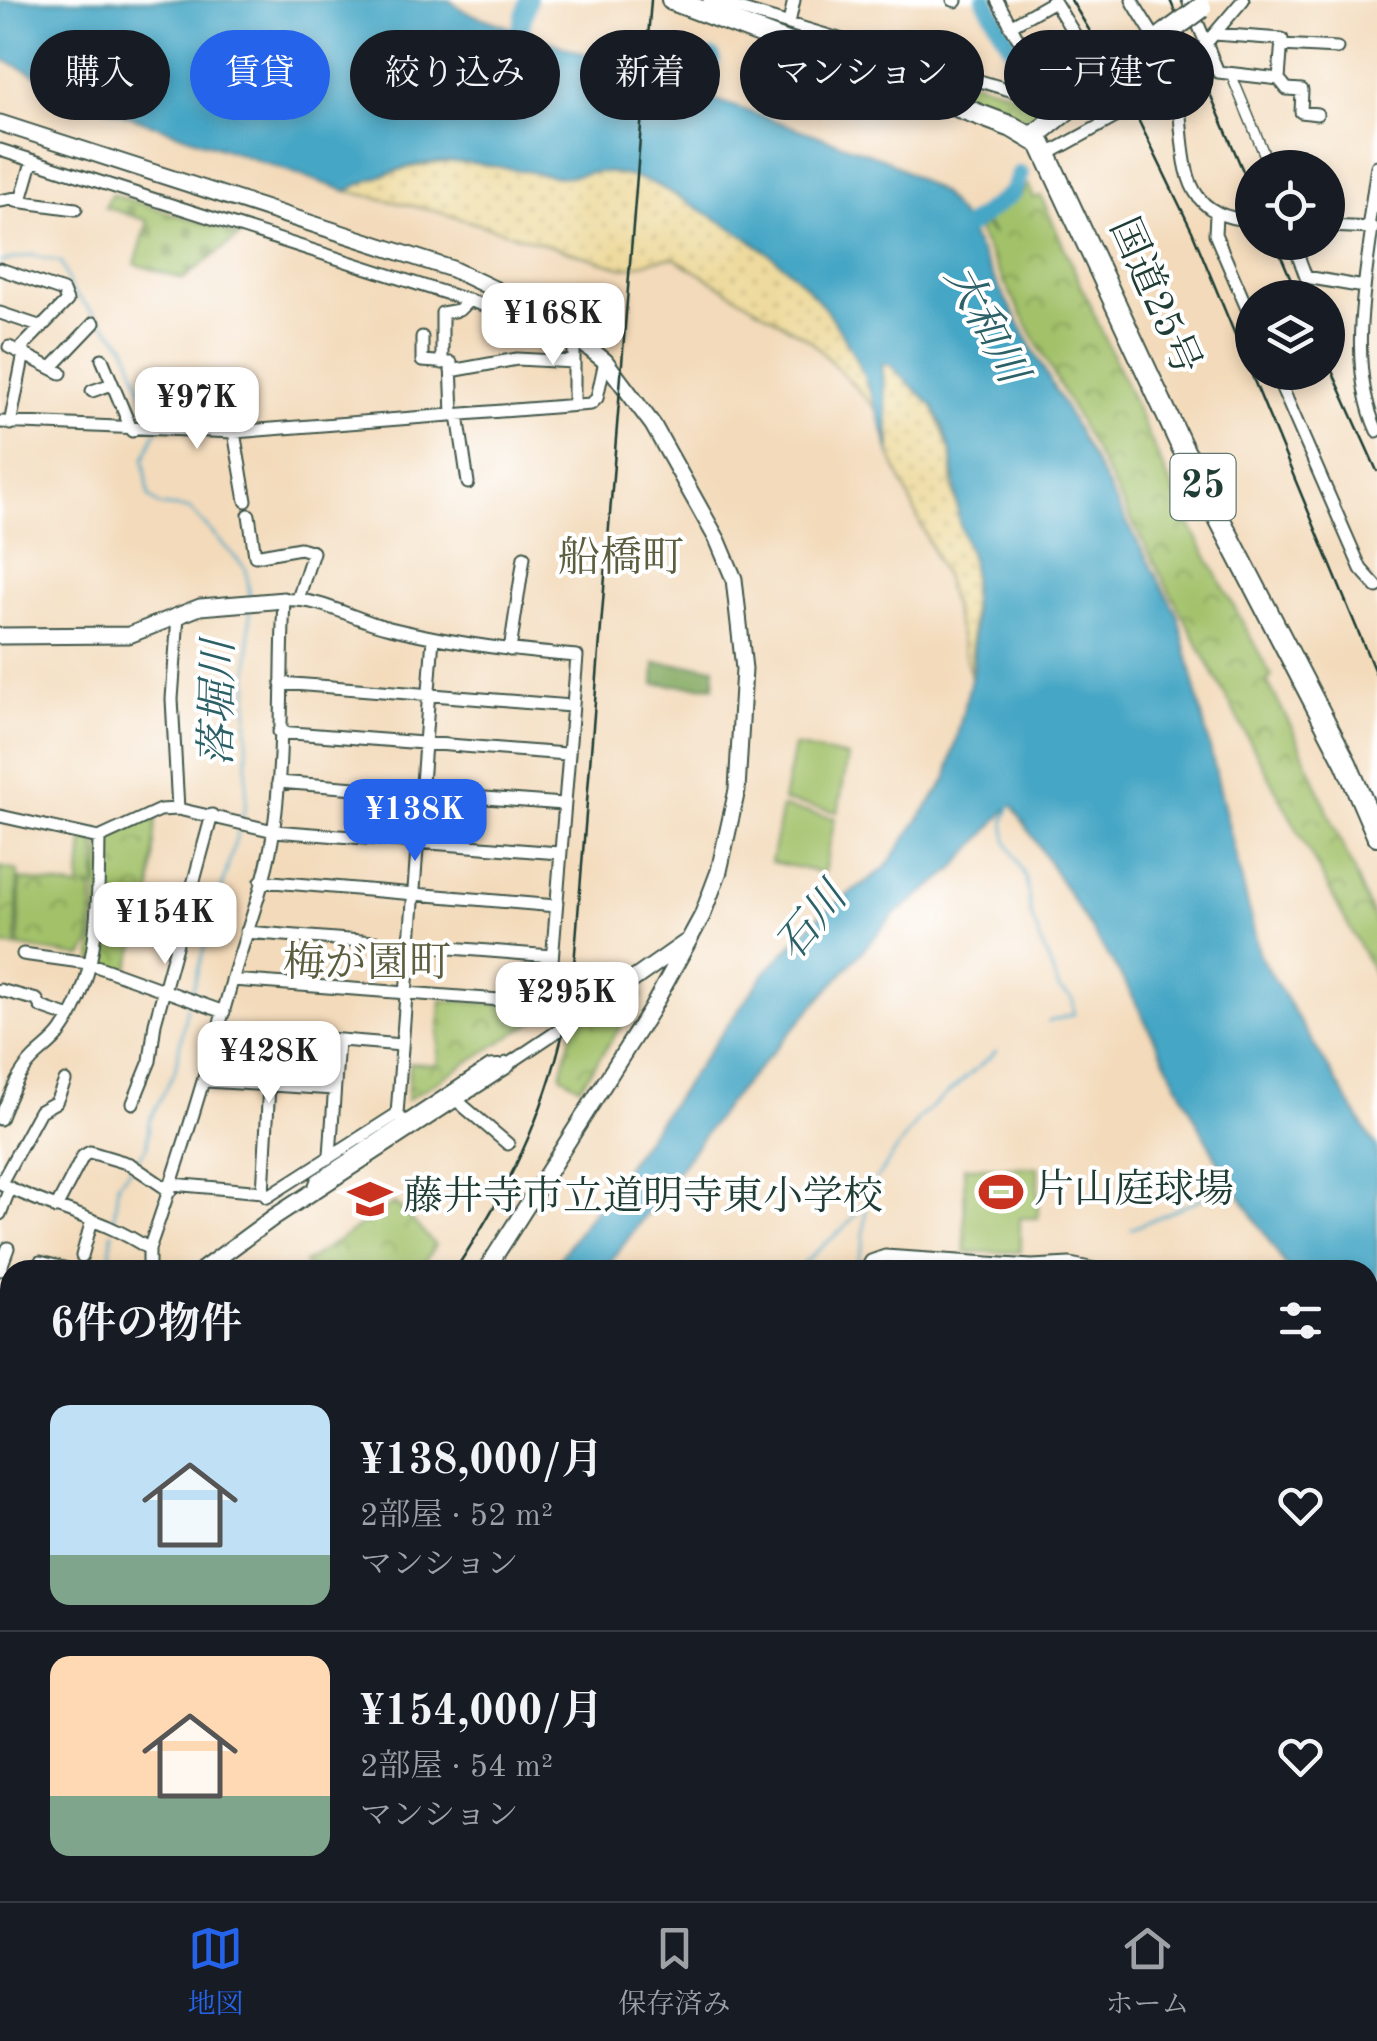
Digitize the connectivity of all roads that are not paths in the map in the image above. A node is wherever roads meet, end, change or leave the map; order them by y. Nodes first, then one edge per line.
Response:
1 (672, 0) edge
2 (708, 0) edge
3 (794, 0) edge
4 (996, 0) edge
5 (1132, 0) edge
6 (1244, 0) edge
7 (1200, 3) edge
8 (789, 23) junction
9 (1010, 26) junction
10 (1013, 30) edge
11 (1071, 30) edge
12 (1156, 30) edge
13 (1171, 30) edge
14 (1203, 30) edge
15 (1214, 34) joint
16 (1282, 45) junction
17 (1336, 48) dead end
18 (1214, 65) edge
19 (1233, 79) dead end
20 (1279, 79) junction
21 (1004, 89) edge
22 (1317, 114) dead end
23 (1050, 120) edge
24 (1110, 120) edge
25 (1182, 120) edge
26 (0, 122) edge
27 (1033, 137) junction
28 (0, 150) edge
29 (1263, 150) edge
30 (1048, 154) junction
31 (32, 162) junction
32 (1377, 166) edge
33 (0, 201) edge
34 (16, 201) junction
35 (76, 209) dead end
36 (1216, 215) junction
37 (1235, 218) edge
38 (1345, 227) edge
39 (1373, 228) edge
40 (1300, 260) edge
41 (0, 269) edge
42 (1235, 280) edge
43 (1364, 287) junction
44 (469, 300) junction
45 (0, 312) edge
46 (560, 321) junction
47 (94, 323) dead end
48 (542, 324) junction
49 (42, 326) junction
50 (422, 336) dead end
51 (18, 350) junction
52 (1377, 354) edge
53 (1362, 355) junction
54 (102, 359) dead end
55 (605, 361) junction
56 (574, 362) junction
57 (447, 367) junction
58 (112, 384) junction
59 (1284, 390) edge
60 (92, 392) dead end
61 (1371, 403) edge
62 (574, 405) junction
63 (455, 415) junction
64 (5, 423) edge
65 (132, 431) junction
66 (1377, 431) edge
67 (234, 432) junction
68 (468, 484) dead end
69 (246, 500) dead end
70 (249, 515) dead end
71 (524, 557) dead end
72 (1377, 586) edge
73 (291, 599) junction
74 (178, 616) junction
75 (0, 636) edge
76 (433, 638) junction
77 (510, 650) junction
78 (281, 683) junction
79 (430, 696) junction
80 (571, 706) junction
81 (279, 732) junction
82 (426, 744) junction
83 (566, 754) junction
84 (278, 782) junction
85 (422, 794) junction
86 (563, 804) junction
87 (178, 809) junction
88 (0, 816) edge
89 (212, 816) junction
90 (274, 831) junction
91 (1377, 835) edge
92 (98, 838) junction
93 (419, 844) junction
94 (559, 853) junction
95 (260, 881) junction
96 (415, 894) junction
97 (556, 906) junction
98 (246, 932) junction
99 (691, 938) junction
100 (410, 943) junction
101 (23, 954) dead end
102 (552, 956) junction
103 (88, 963) junction
104 (638, 978) junction
105 (232, 980) junction
106 (0, 990) edge
107 (165, 990) junction
108 (406, 994) junction
109 (658, 997) junction
110 (607, 998) joint
111 (224, 1012) junction
112 (70, 1017) junction
113 (219, 1030) junction
114 (338, 1041) junction
115 (402, 1045) junction
116 (507, 1064) junction
117 (65, 1081) dead end
118 (206, 1081) junction
119 (269, 1085) junction
120 (6, 1086) edge
121 (334, 1090) junction
122 (455, 1098) junction
123 (133, 1103) dead end
124 (400, 1117) junction
125 (0, 1119) edge
126 (508, 1144) dead end
127 (330, 1155) junction
128 (4, 1185) edge
129 (171, 1188) junction
130 (313, 1191) junction
131 (263, 1192) junction
132 (56, 1208) junction
133 (0, 1214) edge
134 (92, 1220) junction
135 (149, 1249) junction
136 (82, 1256) dead end
137 (149, 1260) edge
138 (215, 1260) edge
139 (492, 1260) edge
140 (875, 1260) edge
141 (944, 1260) edge

1 - 27 highway, 国道25号 / 25
2 - 8 street
3 - 8 street
4 - 9 street
5 - 12 street
6 - 15 street
7 - 13 highway, bridge
7 - 14 street
8 - 21 street
9 - 10 street
9 - 11 street
15 - 16 street
16 - 17 street
16 - 20 street
18 - 20 street
19 - 29 street
20 - 22 street
23 - 27 highway
24 - 30 street
25 - 36 street
26 - 46 street
27 - 30 highway, 国道25号 / 25
28 - 31 street
30 - 91 highway, 国道25号 / 25
31 - 34 street
31 - 44 street
32 - 39 street
33 - 34 street
34 - 35 street
36 - 37 street
36 - 42 street
38 - 39 street
39 - 43 street
40 - 43 street
41 - 49 street
43 - 53 street
44 - 48 street
44 - 57 street
45 - 49 street
46 - 48 street
46 - 55 street
47 - 51 street
48 - 56 street
49 - 51 street
50 - 57 street
51 - 64 street
52 - 53 street
53 - 61 street
54 - 58 street
55 - 62 street
55 - 99 street
56 - 57 street
56 - 62 street
57 - 63 street
58 - 60 street
58 - 65 street
59 - 72 street
61 - 66 street
62 - 63 street
63 - 67 street
63 - 68 street
64 - 65 street
65 - 67 street
67 - 69 street
70 - 73 street
71 - 77 street
73 - 74 street
73 - 76 street
73 - 78 street
74 - 75 street
74 - 87 street
76 - 77 street
76 - 79 street
77 - 80 street
78 - 79 street
78 - 81 street
79 - 80 street
79 - 82 street
80 - 83 street
81 - 82 street
81 - 84 street
82 - 83 street
82 - 85 street
83 - 86 street
84 - 85 street
84 - 90 street
85 - 86 street
85 - 93 street
86 - 94 street
87 - 89 street
87 - 92 street
88 - 92 street
89 - 90 street
89 - 107 street
90 - 93 street
90 - 95 street
92 - 103 street
93 - 94 street
93 - 96 street
94 - 97 street
95 - 96 street
95 - 98 street
96 - 97 street
96 - 100 street
97 - 102 street
98 - 100 street
98 - 105 street
99 - 104 street
99 - 109 street
100 - 102 street
100 - 108 street
101 - 103 street
102 - 108 street
103 - 107 street
103 - 112 street
104 - 109 street
104 - 110 street
105 - 108 street
105 - 111 street
106 - 112 street
107 - 111 street
107 - 123 street
108 - 115 street
109 - 139 street
110 - 116 street
111 - 113 street
112 - 120 street
113 - 114 street
113 - 118 street
114 - 115 street
114 - 121 street
115 - 124 street
116 - 122 street
116 - 124 street
117 - 128 street
118 - 119 street
118 - 129 street
119 - 121 street
119 - 131 street
120 - 125 street
121 - 127 street
122 - 126 street
122 - 130 street
124 - 127 street
124 - 130 street
127 - 131 street
128 - 132 street
128 - 133 street
129 - 131 street
129 - 132 street
129 - 135 street
130 - 138 street
132 - 134 street
134 - 135 street
134 - 136 street
135 - 137 street
140 - 141 street

